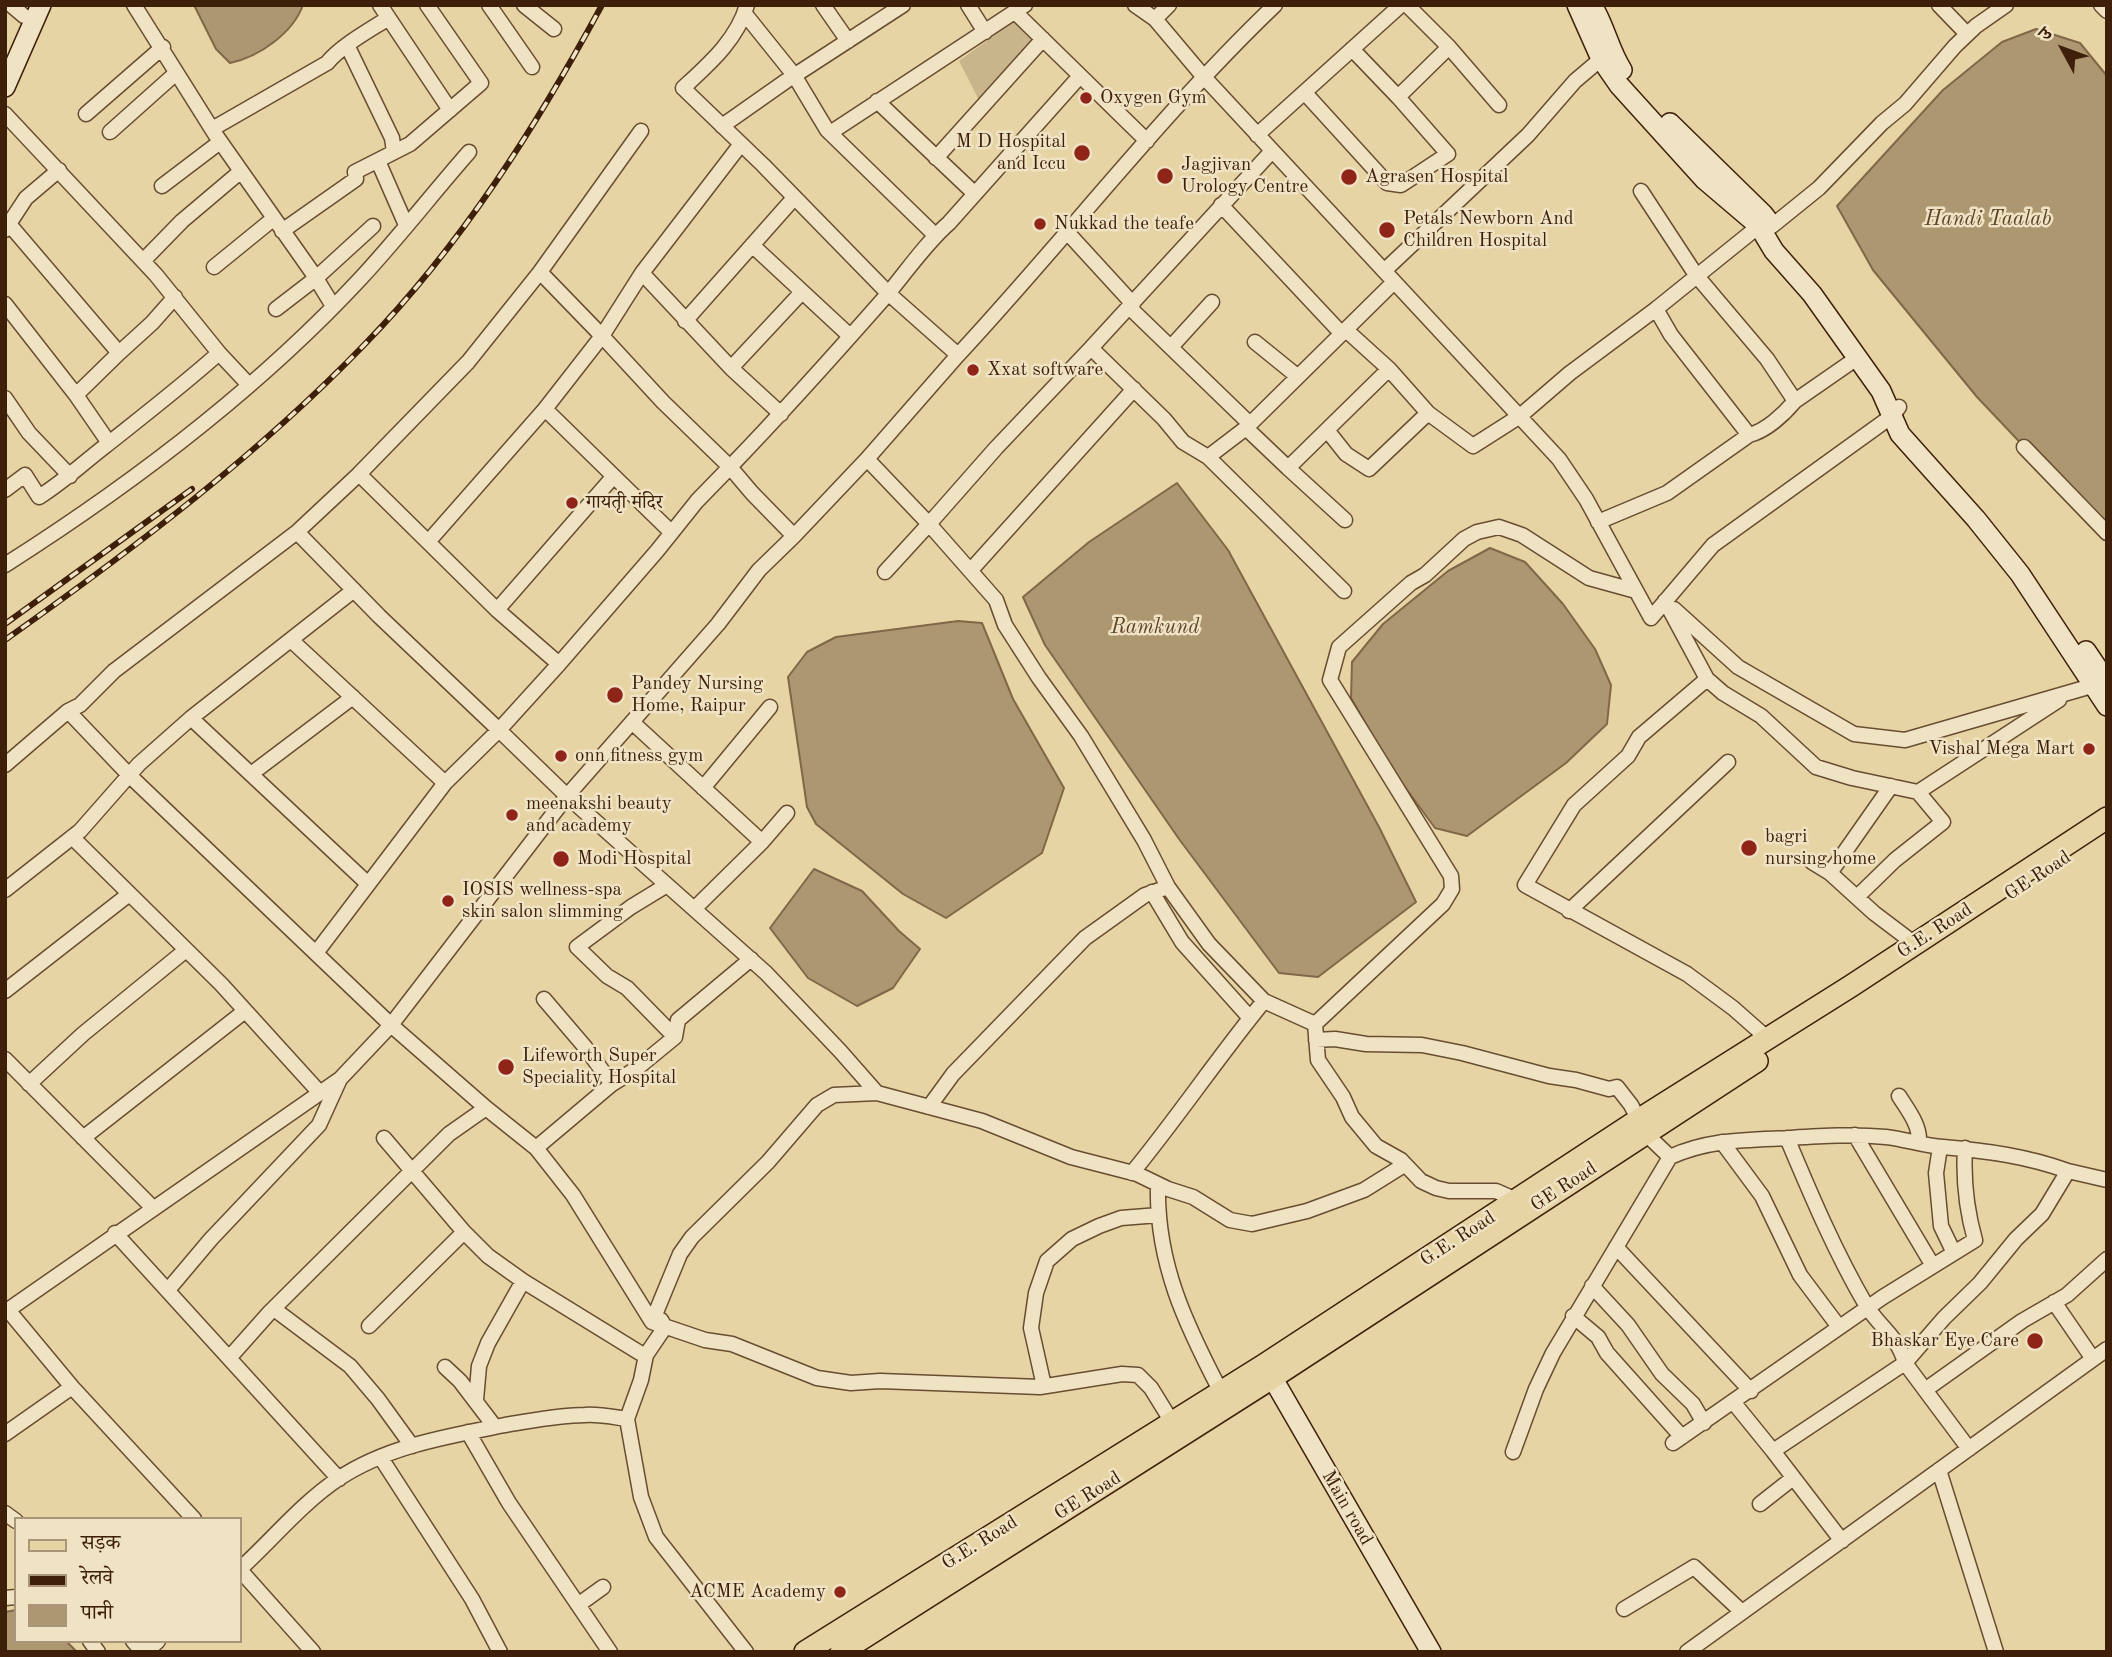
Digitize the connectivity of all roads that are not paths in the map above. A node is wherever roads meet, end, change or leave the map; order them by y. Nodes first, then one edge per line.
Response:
1 (41, 5) edge
2 (134, 5) edge
3 (380, 5) edge
4 (427, 5) edge
5 (489, 5) edge
6 (524, 5) edge
7 (823, 5) edge
8 (903, 5) edge
9 (968, 5) edge
10 (1135, 5) edge
11 (1169, 5) edge
12 (1275, 5) edge
13 (1401, 5) edge
14 (1407, 5) edge
15 (1577, 5) edge
16 (1592, 5) edge
17 (1939, 5) edge
18 (2006, 5) edge
19 (2101, 5) edge
20 (22, 9) edge
21 (1020, 9) edge
22 (746, 10) edge
23 (2107, 11) edge
24 (387, 19) junction
25 (1155, 19) junction
26 (554, 29) dead end
27 (985, 32) junction
28 (1967, 34) junction
29 (1043, 39) junction
30 (848, 41) junction
31 (163, 47) junction
32 (348, 47) junction
33 (1449, 47) junction
34 (1352, 49) junction
35 (1606, 55) junction
36 (5, 57) edge
37 (532, 67) dead end
38 (175, 74) junction
39 (794, 75) junction
40 (1080, 76) junction
41 (1202, 76) junction
42 (5, 87) edge
43 (1305, 93) junction
44 (1398, 97) junction
45 (877, 101) junction
46 (1499, 104) dead end
47 (450, 110) junction
48 (5, 114) edge
49 (86, 114) dead end
50 (722, 126) junction
51 (212, 129) junction
52 (641, 131) dead end
53 (110, 132) dead end
54 (830, 133) junction
55 (1257, 135) junction
56 (1147, 141) junction
57 (220, 142) junction
58 (741, 144) junction
59 (1272, 151) junction
60 (394, 152) junction
61 (469, 152) dead end
62 (936, 158) junction
63 (378, 161) junction
64 (58, 170) junction
65 (240, 172) junction
66 (162, 186) dead end
67 (1641, 191) dead end
68 (975, 194) junction
69 (794, 198) junction
70 (1221, 205) junction
71 (277, 225) junction
72 (406, 225) junction
73 (373, 226) dead end
74 (1766, 226) junction
75 (7, 227) edge
76 (1067, 232) junction
77 (935, 236) junction
78 (752, 245) junction
79 (144, 261) junction
80 (214, 267) dead end
81 (540, 272) junction
82 (642, 273) junction
83 (1696, 275) junction
84 (1389, 276) junction
85 (316, 279) junction
86 (802, 292) junction
87 (888, 293) junction
88 (175, 297) junction
89 (1212, 302) dead end
90 (5, 304) edge
91 (1131, 305) junction
92 (333, 306) junction
93 (276, 309) dead end
94 (1656, 309) junction
95 (685, 321) junction
96 (1344, 332) junction
97 (602, 336) junction
98 (850, 336) junction
99 (1255, 342) dead end
100 (1171, 347) junction
101 (1091, 348) junction
102 (119, 353) junction
103 (219, 353) junction
104 (958, 355) junction
105 (1857, 358) junction
106 (731, 368) junction
107 (1389, 369) junction
108 (1297, 376) junction
109 (249, 385) junction
110 (1134, 389) junction
111 (76, 395) junction
112 (5, 398) edge
113 (1795, 401) junction
114 (545, 409) junction
115 (1896, 412) junction
116 (1429, 413) junction
117 (781, 414) junction
118 (1520, 416) junction
119 (1248, 426) junction
120 (1326, 430) junction
121 (1749, 435) junction
122 (109, 443) junction
123 (2024, 447) dead end
124 (1208, 457) junction
125 (867, 459) junction
126 (730, 467) junction
127 (1288, 468) junction
128 (359, 474) junction
129 (70, 476) junction
130 (613, 477) junction
131 (5, 490) edge
132 (1345, 520) dead end
133 (1598, 522) junction
134 (929, 524) junction
135 (671, 531) junction
136 (297, 532) junction
137 (2107, 533) edge
138 (794, 536) junction
139 (428, 542) junction
140 (5, 565) edge
141 (971, 570) junction
142 (885, 572) dead end
143 (354, 590) junction
144 (1344, 591) dead end
145 (1636, 591) junction
146 (1665, 601) junction
147 (497, 610) junction
148 (291, 640) junction
149 (559, 664) junction
150 (1707, 679) junction
151 (2102, 683) edge
152 (2072, 691) junction
153 (353, 698) junction
154 (2107, 706) edge
155 (770, 707) dead end
156 (68, 711) junction
157 (191, 719) junction
158 (632, 722) junction
159 (499, 730) junction
160 (1728, 762) dead end
161 (5, 765) edge
162 (251, 774) junction
163 (129, 775) junction
164 (445, 783) junction
165 (1891, 786) junction
166 (703, 788) junction
167 (1917, 792) junction
168 (567, 796) junction
169 (788, 813) dead end
170 (2107, 818) edge
171 (2107, 830) edge
172 (72, 837) junction
173 (762, 842) junction
174 (1812, 862) dead end
175 (1829, 873) junction
176 (367, 883) junction
177 (667, 885) junction
178 (1168, 887) junction
179 (5, 890) edge
180 (1152, 892) junction
181 (128, 895) junction
182 (1857, 897) junction
183 (694, 909) junction
184 (1569, 911) junction
185 (1915, 944) junction
186 (186, 950) junction
187 (316, 953) junction
188 (751, 959) junction
189 (5, 991) edge
190 (544, 999) dead end
191 (1264, 1001) junction
192 (245, 1011) junction
193 (1250, 1018) junction
194 (1315, 1024) junction
195 (391, 1025) junction
196 (675, 1037) junction
197 (1767, 1038) junction
198 (1316, 1040) junction
199 (5, 1059) edge
200 (340, 1079) junction
201 (29, 1084) junction
202 (612, 1084) junction
203 (320, 1093) junction
204 (877, 1093) junction
205 (1899, 1096) dead end
206 (929, 1107) junction
207 (486, 1108) junction
208 (1642, 1127) junction
209 (1855, 1135) junction
210 (83, 1138) junction
211 (384, 1138) dead end
212 (1787, 1138) junction
213 (1919, 1141) junction
214 (1722, 1142) junction
215 (1940, 1147) junction
216 (536, 1148) junction
217 (1965, 1148) junction
218 (1670, 1157) junction
219 (1404, 1166) junction
220 (412, 1171) junction
221 (2068, 1171) junction
222 (1132, 1172) junction
223 (2107, 1180) edge
224 (1158, 1185) junction
225 (1524, 1204) junction
226 (153, 1208) junction
227 (1159, 1215) junction
228 (115, 1233) junction
229 (464, 1233) junction
230 (1616, 1247) junction
231 (1954, 1253) junction
232 (2107, 1259) edge
233 (1933, 1266) junction
234 (523, 1281) junction
235 (1592, 1286) junction
236 (168, 1290) junction
237 (2054, 1303) junction
238 (1868, 1308) junction
239 (274, 1309) junction
240 (6, 1311) edge
241 (1573, 1316) junction
242 (658, 1317) junction
243 (369, 1326) dead end
244 (1839, 1327) junction
245 (2107, 1349) edge
246 (640, 1353) dead end
247 (230, 1357) junction
248 (2093, 1359) junction
249 (1905, 1363) junction
250 (445, 1367) dead end
251 (1268, 1372) junction
252 (1044, 1386) junction
253 (72, 1387) junction
254 (1925, 1390) junction
255 (1751, 1391) junction
256 (1222, 1392) junction
257 (476, 1400) junction
258 (1734, 1403) junction
259 (627, 1419) junction
260 (1172, 1422) junction
261 (1704, 1423) junction
262 (495, 1427) junction
263 (468, 1432) junction
264 (5, 1434) edge
265 (412, 1446) junction
266 (1969, 1449) junction
267 (1513, 1451) dead end
268 (1773, 1451) junction
269 (381, 1458) junction
270 (1939, 1470) junction
271 (1793, 1478) junction
272 (339, 1479) junction
273 (1760, 1504) dead end
274 (192, 1517) edge
275 (1842, 1541) junction
276 (242, 1568) edge
277 (242, 1572) edge
278 (603, 1587) dead end
279 (578, 1605) junction
280 (1624, 1609) dead end
281 (1742, 1612) junction
282 (313, 1652) edge
283 (500, 1652) edge
284 (610, 1652) edge
285 (746, 1652) edge
286 (805, 1652) edge
287 (841, 1652) edge
288 (1431, 1652) edge
289 (1687, 1652) edge
290 (1996, 1652) edge

1 - 42 street
2 - 31 street
3 - 24 street
4 - 47 street
5 - 37 street
6 - 26 street
7 - 30 street
8 - 30 street
9 - 27 street
10 - 25 street
11 - 25 street
12 - 41 street
13 - 34 street
14 - 33 street
15 - 35 street
16 - 35 street
17 - 28 street
18 - 28 street
19 - 23 street
20 - 36 street
21 - 27 street
21 - 29 street
22 - 39 street
22 - 50 street
24 - 32 street
24 - 47 street
25 - 41 street
27 - 45 street
28 - 74 street
29 - 40 street
29 - 62 street
30 - 39 street
31 - 38 street
31 - 49 street
32 - 51 street
32 - 60 street
33 - 44 street
33 - 46 street
34 - 43 street
34 - 44 street
35 - 74 street
35 - 84 street
38 - 51 street
38 - 53 street
39 - 50 street
39 - 54 street
40 - 56 street
40 - 68 street
41 - 55 street
41 - 56 street
43 - 44 street
43 - 55 street
45 - 54 street
45 - 62 street
47 - 60 street
48 - 64 street
50 - 58 street
51 - 57 street
52 - 81 street
54 - 77 street
55 - 59 street
56 - 76 street
57 - 65 street
57 - 66 street
58 - 69 street
58 - 82 street
59 - 70 street
59 - 84 street
60 - 63 street
61 - 72 street
62 - 68 street
63 - 71 street
63 - 72 street
64 - 75 street
64 - 79 street
65 - 71 street
65 - 79 street
67 - 83 street
68 - 77 street
69 - 78 street
69 - 87 street
70 - 91 street
70 - 96 street
71 - 80 street
71 - 85 street
72 - 92 street
73 - 85 street
74 - 83 street
74 - 105 street
74 - 115 street
75 - 102 street
76 - 91 street
76 - 104 street
77 - 87 street
78 - 86 street
78 - 95 street
79 - 88 street
81 - 97 street
81 - 128 street
82 - 95 street
82 - 97 street
83 - 94 street
83 - 113 street
84 - 96 street
84 - 118 street
85 - 92 street
85 - 93 street
86 - 98 street
86 - 106 street
87 - 98 street
87 - 104 street
88 - 102 street
88 - 103 street
89 - 100 street
90 - 111 street
91 - 100 street
91 - 101 street
92 - 109 street
94 - 118 street
94 - 121 street
95 - 106 street
96 - 107 street
96 - 108 street
97 - 114 street
97 - 126 street
98 - 117 street
99 - 108 street
100 - 119 street
101 - 110 street
101 - 134 street
102 - 111 street
103 - 109 street
103 - 122 street
104 - 125 street
105 - 113 street
105 - 115 street
106 - 117 street
107 - 116 street
107 - 120 street
108 - 119 street
109 - 140 street
110 - 124 street
110 - 141 street
111 - 122 street
112 - 129 street
113 - 121 street
114 - 130 street
114 - 139 street
115 - 146 street
115 - 151 street
116 - 118 street
116 - 120 street
117 - 126 street
118 - 133 street
119 - 124 street
119 - 127 street
120 - 127 street
121 - 133 street
122 - 129 street
123 - 137 street
124 - 144 street
125 - 134 street
125 - 138 street
126 - 135 street
126 - 138 street
127 - 132 street
128 - 136 street
128 - 139 street
129 - 131 street
130 - 135 street
130 - 147 street
133 - 145 street
134 - 141 street
134 - 142 street
135 - 149 street
136 - 143 street
136 - 156 street
138 - 158 street
139 - 147 street
141 - 178 street
143 - 148 street
143 - 159 street
145 - 146 street
145 - 194 street
146 - 150 street
146 - 152 street
147 - 149 street
148 - 153 street
148 - 157 street
149 - 159 street
150 - 165 street
150 - 184 street
151 - 152 street
151 - 154 street
152 - 167 street
153 - 162 street
153 - 164 street
155 - 166 street
156 - 161 street
156 - 163 street
157 - 162 street
157 - 163 street
158 - 166 street
158 - 168 street
159 - 164 street
159 - 168 street
160 - 184 street
162 - 176 street
163 - 172 street
163 - 187 street
164 - 176 street
165 - 167 street
165 - 175 street
166 - 173 street
167 - 182 street
168 - 177 street
168 - 195 street
169 - 173 street
170 - 185 main road, G.E. Road
171 - 208 main road, GE Road
172 - 179 street
172 - 181 street
173 - 183 street
174 - 175 street
175 - 182 street
176 - 187 street
177 - 183 street
177 - 196 street
178 - 180 street
178 - 191 street
180 - 193 street
180 - 206 street
181 - 186 street
181 - 189 street
182 - 185 street
183 - 188 street
184 - 197 street
185 - 197 main road, G.E. Road
186 - 192 street
186 - 201 street
187 - 195 street
188 - 196 street
188 - 204 street
190 - 202 street
191 - 193 street
191 - 194 street
192 - 203 street
192 - 210 street
193 - 222 street
194 - 198 street
195 - 200 street
195 - 207 street
196 - 202 street
197 - 208 main road, G.E. Road
198 - 208 street
198 - 219 street
199 - 201 street
200 - 203 street
200 - 236 street
201 - 210 street
202 - 216 street
203 - 226 street
204 - 206 street
204 - 242 street
205 - 213 street
206 - 222 street
207 - 216 street
207 - 220 street
208 - 218 street
208 - 225 main road, GE Road
209 - 212 street
209 - 213 street
209 - 233 street
210 - 226 street
211 - 220 street
212 - 214 street
212 - 238 street
213 - 215 street
214 - 218 street
214 - 244 street
215 - 217 street
215 - 231 street
216 - 242 street
217 - 221 street
217 - 231 street
218 - 230 street
219 - 224 street
219 - 225 street
220 - 229 street
220 - 239 street
221 - 223 street
221 - 249 street
222 - 224 street
224 - 227 street
225 - 251 main road, GE Road
226 - 228 street
227 - 252 street
227 - 256 street
228 - 236 street
228 - 240 street
229 - 234 street
229 - 243 street
230 - 235 street
230 - 255 street
231 - 233 street
232 - 237 street
233 - 238 street
234 - 246 street
234 - 257 street
235 - 241 street
235 - 261 street
236 - 247 street
237 - 248 street
237 - 254 street
238 - 244 street
238 - 249 street
239 - 247 street
239 - 265 street
240 - 253 street
241 - 261 street
241 - 267 street
242 - 252 street
242 - 259 street
244 - 255 street
245 - 248 street
247 - 272 street
248 - 266 street
249 - 254 street
249 - 268 street
250 - 257 street
251 - 256 main road, G.E. Road
251 - 287 main road, GE Road
251 - 288 street, Main road
252 - 260 street
253 - 264 street
253 - 274 street
254 - 266 street
255 - 258 street
256 - 260 main road, G.E. Road
257 - 262 street
258 - 261 street
258 - 268 street
259 - 262 street
259 - 285 street
260 - 286 main road, G.E. Road
262 - 263 street
263 - 265 street
263 - 279 street
265 - 269 street
266 - 270 street
268 - 271 street
269 - 272 street
269 - 283 street
270 - 275 street
270 - 290 street
271 - 273 street
271 - 275 street
272 - 276 street
275 - 281 street
277 - 282 street
278 - 279 street
279 - 284 street
280 - 281 street
281 - 289 street

